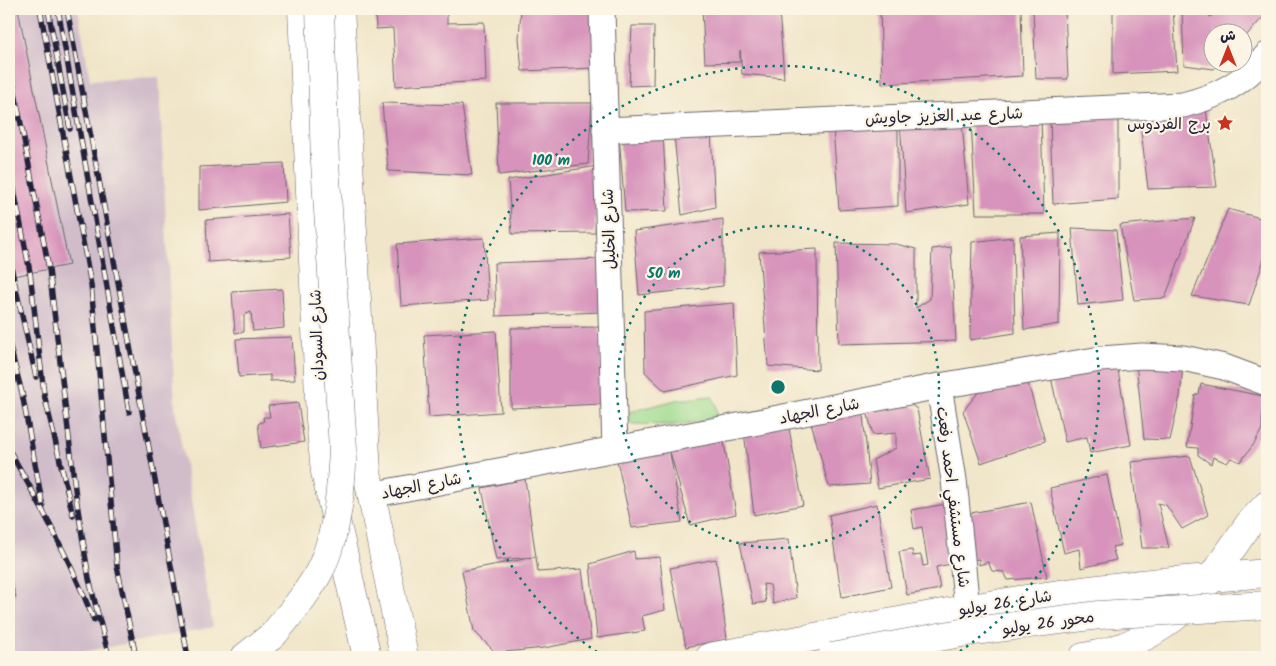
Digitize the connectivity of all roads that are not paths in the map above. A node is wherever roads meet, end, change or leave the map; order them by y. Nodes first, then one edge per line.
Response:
1 (302, 9) edge
2 (320, 9) edge
3 (340, 9) edge
4 (602, 9) edge
5 (1267, 54) edge
6 (605, 130) junction
7 (1267, 382) edge
8 (940, 386) junction
9 (615, 449) junction
10 (370, 495) junction
11 (1267, 505) edge
12 (1267, 573) edge
13 (1211, 578) junction
14 (1267, 605) edge
15 (967, 608) junction
16 (244, 657) edge
17 (367, 657) edge
18 (404, 657) edge
19 (710, 657) edge
20 (832, 657) edge
21 (1082, 657) edge

1 - 17 main road, شارع السودان
2 - 16 main road, bridge
3 - 10 main road
4 - 6 street, شارع الخليل
5 - 6 street, شارع عبد العزيز جاويش
6 - 9 street, شارع الخليل
7 - 8 street, شارع الجهاد
8 - 9 street, شارع الجهاد
8 - 15 street, شارع مستشفي احمد رفعت
9 - 10 street, شارع الجهاد
10 - 18 main road
11 - 13 main road
12 - 13 main road, شارع 26 يوليو
13 - 15 main road, شارع 26 يوليو
13 - 21 main road
14 - 20 main road, محور 26 يوليو, bridge
15 - 19 main road, شارع 26 يوليو

